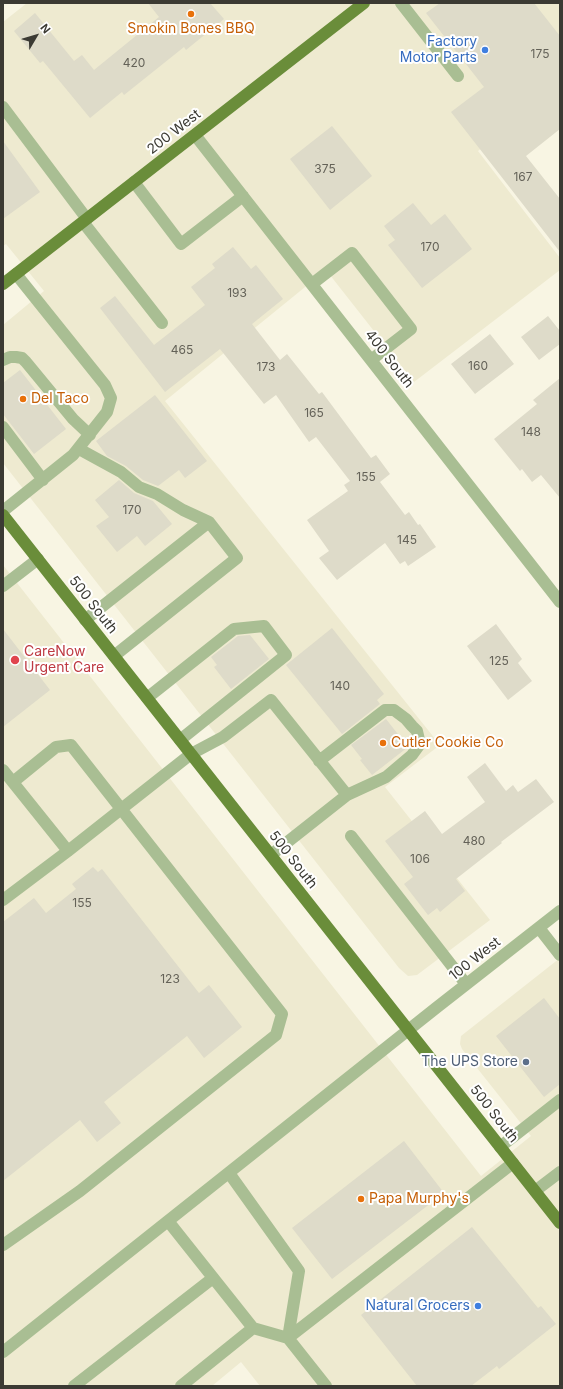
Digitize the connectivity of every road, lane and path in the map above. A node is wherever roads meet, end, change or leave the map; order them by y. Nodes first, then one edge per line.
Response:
1 (364, 3) edge
2 (401, 3) edge
3 (458, 76) dead end
4 (3, 107) edge
5 (195, 135) junction
6 (134, 182) junction
7 (243, 196) junction
8 (85, 220) junction
9 (16, 274) junction
10 (3, 284) edge
11 (312, 284) junction
12 (162, 323) dead end
13 (3, 360) edge
14 (371, 360) junction
15 (3, 427) edge
16 (90, 435) junction
17 (78, 449) junction
18 (43, 480) junction
19 (3, 511) edge
20 (3, 515) edge
21 (209, 522) junction
22 (38, 559) junction
23 (3, 586) edge
24 (560, 602) edge
25 (85, 620) junction
26 (114, 656) junction
27 (147, 698) junction
28 (180, 740) junction
29 (191, 754) junction
30 (319, 761) junction
31 (3, 770) edge
32 (13, 782) junction
33 (347, 795) junction
34 (121, 810) junction
35 (351, 836) dead end
36 (68, 851) junction
37 (271, 855) junction
38 (3, 900) edge
39 (560, 911) edge
40 (539, 928) junction
41 (560, 955) edge
42 (466, 984) junction
43 (408, 1030) junction
44 (560, 1100) edge
45 (500, 1147) junction
46 (513, 1163) junction
47 (560, 1172) edge
48 (229, 1173) junction
49 (535, 1191) junction
50 (168, 1221) junction
51 (560, 1223) edge
52 (3, 1245) edge
53 (213, 1278) junction
54 (253, 1328) junction
55 (288, 1338) junction
56 (3, 1352) edge
57 (74, 1386) edge
58 (181, 1386) edge
59 (326, 1386) edge

1 - 5 main road, 200 West
2 - 3 street
4 - 8 street
5 - 6 main road, 200 West
5 - 7 street, 400 South
6 - 7 street
6 - 8 main road, 200 West
7 - 11 street, 400 South
8 - 9 main road, 200 West
8 - 12 street
9 - 10 main road, 200 West
9 - 16 street
11 - 14 street, 400 South
11 - 14 street
13 - 16 street
14 - 24 street, 400 South
15 - 18 street
16 - 17 street
17 - 18 street
17 - 21 street
18 - 19 street
20 - 22 main road, 500 South
21 - 25 street
21 - 26 street
22 - 23 street
22 - 25 main road, 500 South
25 - 26 main road, 500 South
26 - 27 main road, 500 South
27 - 28 main road, 500 South
27 - 28 street
28 - 29 main road, 500 South
29 - 30 street
29 - 34 street
29 - 37 main road, 500 South
30 - 33 street
30 - 33 street
31 - 32 street
32 - 34 street
32 - 36 street
33 - 37 street
34 - 36 street
34 - 52 street
35 - 42 street
36 - 38 street
37 - 43 main road, 500 South
39 - 40 street, 100 West
40 - 41 street
40 - 42 street, 100 West
42 - 43 street, 100 West
43 - 45 main road, 500 South
43 - 48 street, 100 West
44 - 45 street
45 - 46 main road, 500 South
46 - 49 main road, 500 South
46 - 55 street
47 - 49 street
48 - 50 street, 100 West
48 - 55 street
49 - 51 main road, 500 South
50 - 53 street
50 - 56 street, 100 West
53 - 54 street
53 - 57 street
54 - 55 street
54 - 58 street
55 - 59 street

